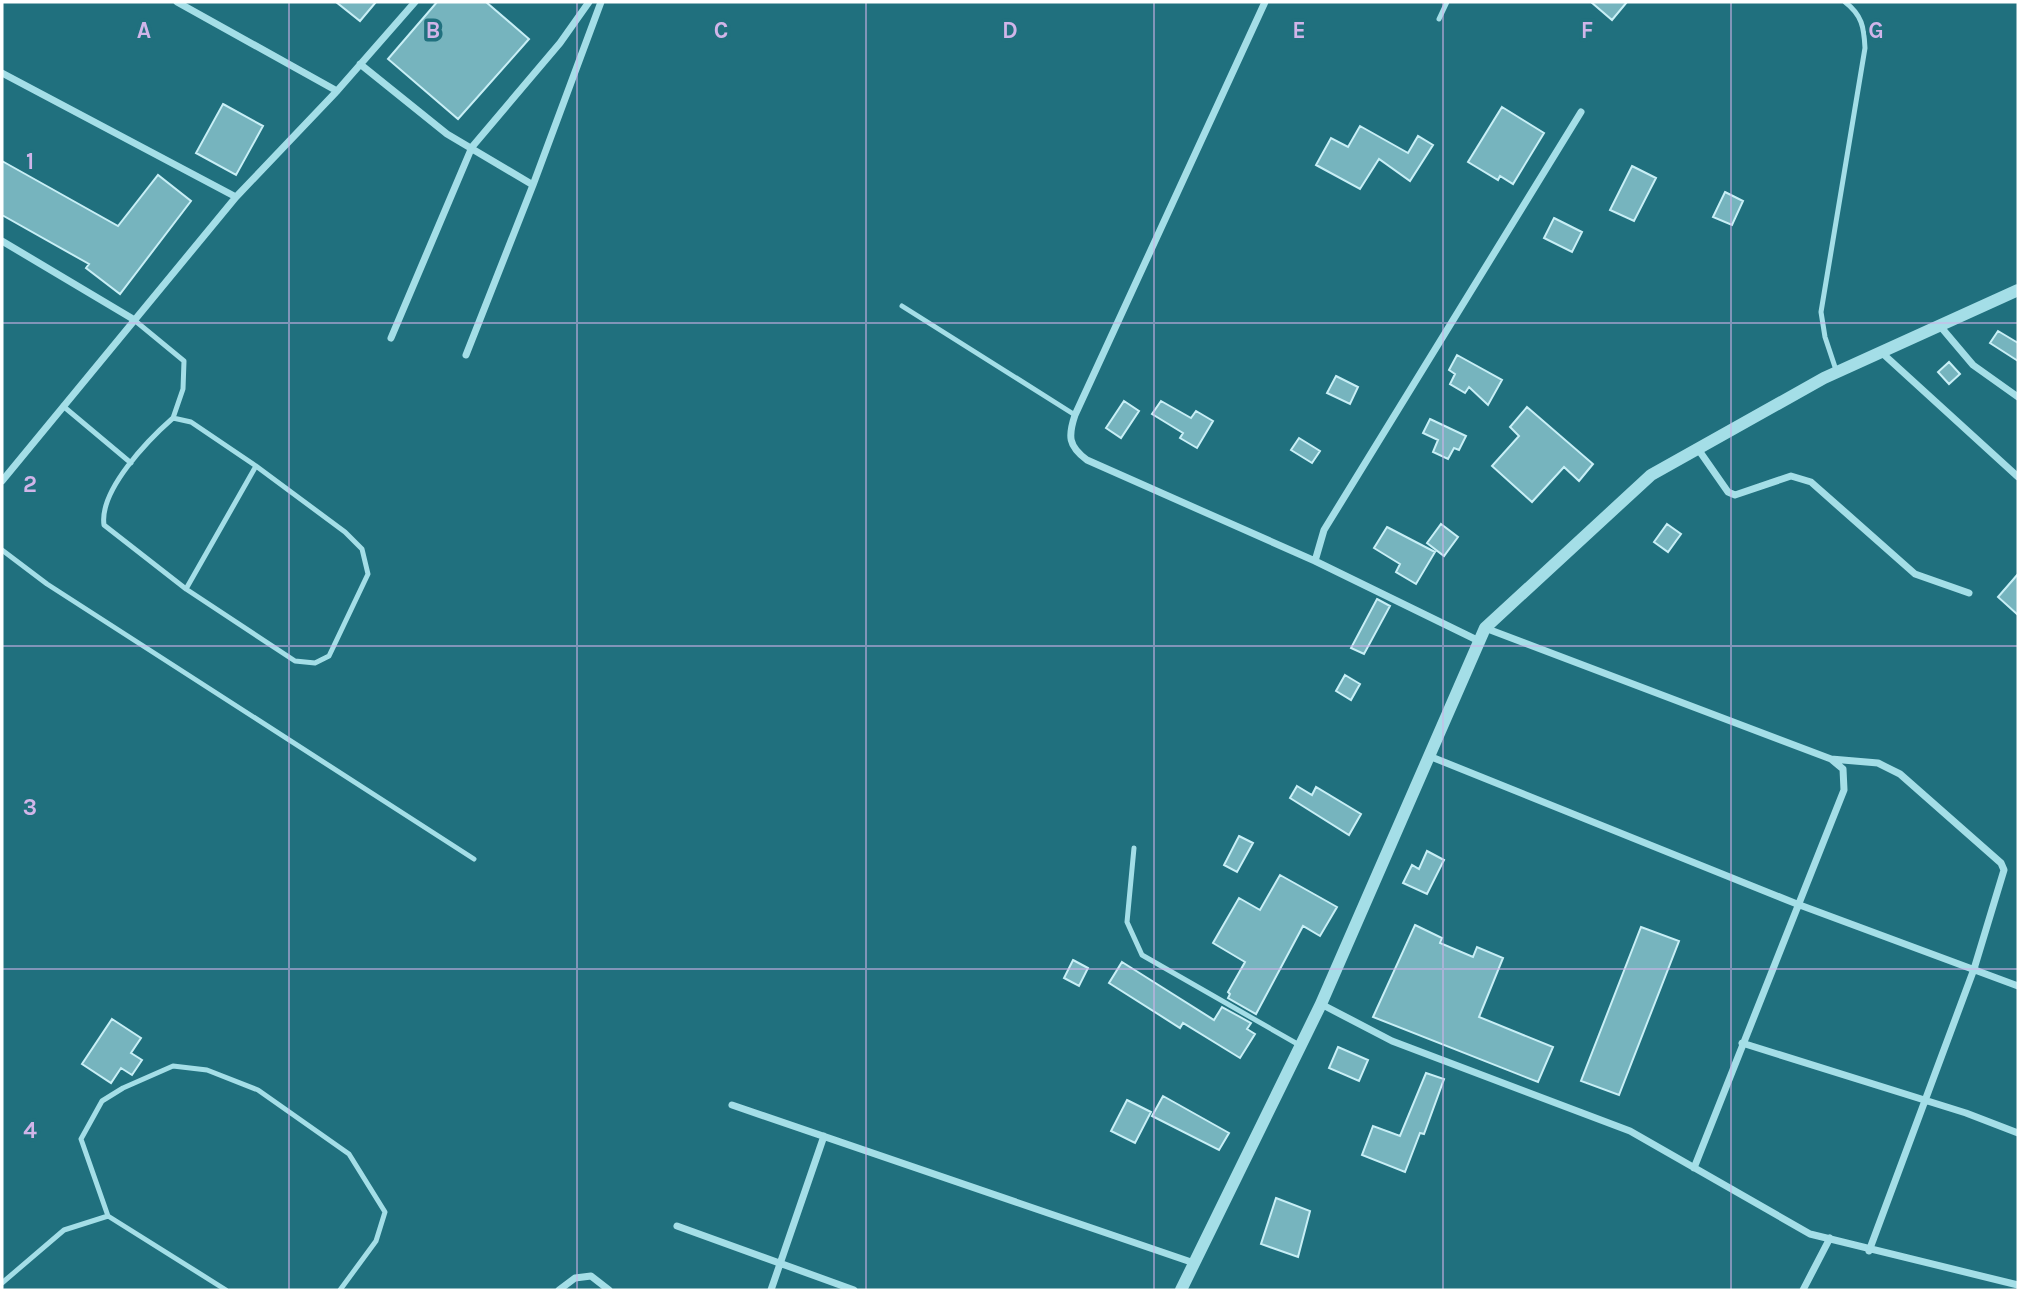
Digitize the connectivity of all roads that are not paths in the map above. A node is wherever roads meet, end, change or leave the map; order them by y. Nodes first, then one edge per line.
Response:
1 (177, 2) edge
2 (415, 2) edge
3 (589, 2) edge
4 (601, 2) edge
5 (1265, 2) edge
6 (1447, 2) edge
7 (1845, 2) edge
8 (1439, 19) dead end
9 (360, 64) junction
10 (2, 73) edge
11 (337, 90) junction
12 (1581, 112) dead end
13 (471, 147) junction
14 (533, 184) junction
15 (236, 197) junction
16 (2, 241) edge
17 (2018, 290) edge
18 (902, 306) dead end
19 (133, 319) junction
20 (1940, 326) junction
21 (391, 338) dead end
22 (1881, 352) junction
23 (466, 355) dead end
24 (1837, 372) junction
25 (2018, 397) edge
26 (63, 406) junction
27 (1075, 415) junction
28 (173, 418) junction
29 (1698, 449) junction
30 (131, 463) junction
31 (256, 466) junction
32 (2018, 477) edge
33 (2, 481) edge
34 (2, 550) edge
35 (1315, 561) junction
36 (186, 589) junction
37 (1969, 593) dead end
38 (1485, 628) junction
39 (1479, 641) junction
40 (1429, 756) junction
41 (1831, 759) junction
42 (1134, 848) dead end
43 (474, 859) dead end
44 (1797, 904) junction
45 (1974, 969) junction
46 (2018, 986) edge
47 (1321, 1004) junction
48 (1742, 1043) junction
49 (1301, 1046) junction
50 (1925, 1101) junction
51 (732, 1105) dead end
52 (2018, 1133) edge
53 (824, 1136) junction
54 (1694, 1168) junction
55 (108, 1216) junction
56 (677, 1226) dead end
57 (1830, 1238) junction
58 (1869, 1251) junction
59 (1194, 1263) junction
60 (781, 1264) junction
61 (2, 1283) edge
62 (2018, 1286) edge
63 (226, 1290) edge
64 (340, 1290) edge
65 (559, 1290) edge
66 (609, 1290) edge
67 (771, 1290) edge
68 (854, 1290) edge
69 (1181, 1290) edge
70 (1803, 1290) edge

1 - 11 street
2 - 9 street
3 - 13 street
4 - 14 street
5 - 27 street
6 - 8 lane
7 - 24 lane
9 - 11 street
9 - 13 street
10 - 15 street
11 - 15 street
12 - 35 street
13 - 14 street
13 - 21 street
14 - 23 street
15 - 19 street
16 - 19 street
17 - 20 street
18 - 27 lane
19 - 26 street
19 - 28 lane
20 - 22 street
20 - 25 street
22 - 24 street
22 - 32 street
24 - 29 street
26 - 30 lane
26 - 33 street
27 - 35 street
28 - 30 lane
28 - 31 lane
29 - 37 street
29 - 38 street
30 - 36 lane
31 - 36 lane
31 - 36 lane
34 - 43 lane
35 - 39 street
38 - 39 street
38 - 41 street
39 - 40 street
40 - 44 street
40 - 47 street
41 - 44 street
41 - 45 street
42 - 49 lane
44 - 45 street
44 - 48 street
45 - 46 street
45 - 50 street
47 - 49 street
47 - 54 street
48 - 50 street
48 - 54 street
49 - 59 street
50 - 52 street
50 - 58 street
51 - 53 street
53 - 59 street
53 - 60 street
54 - 57 street
55 - 61 lane
55 - 63 lane
55 - 64 lane
56 - 60 street
57 - 58 street
57 - 70 street
58 - 62 street
59 - 69 street
60 - 67 street
60 - 68 street
65 - 66 street

